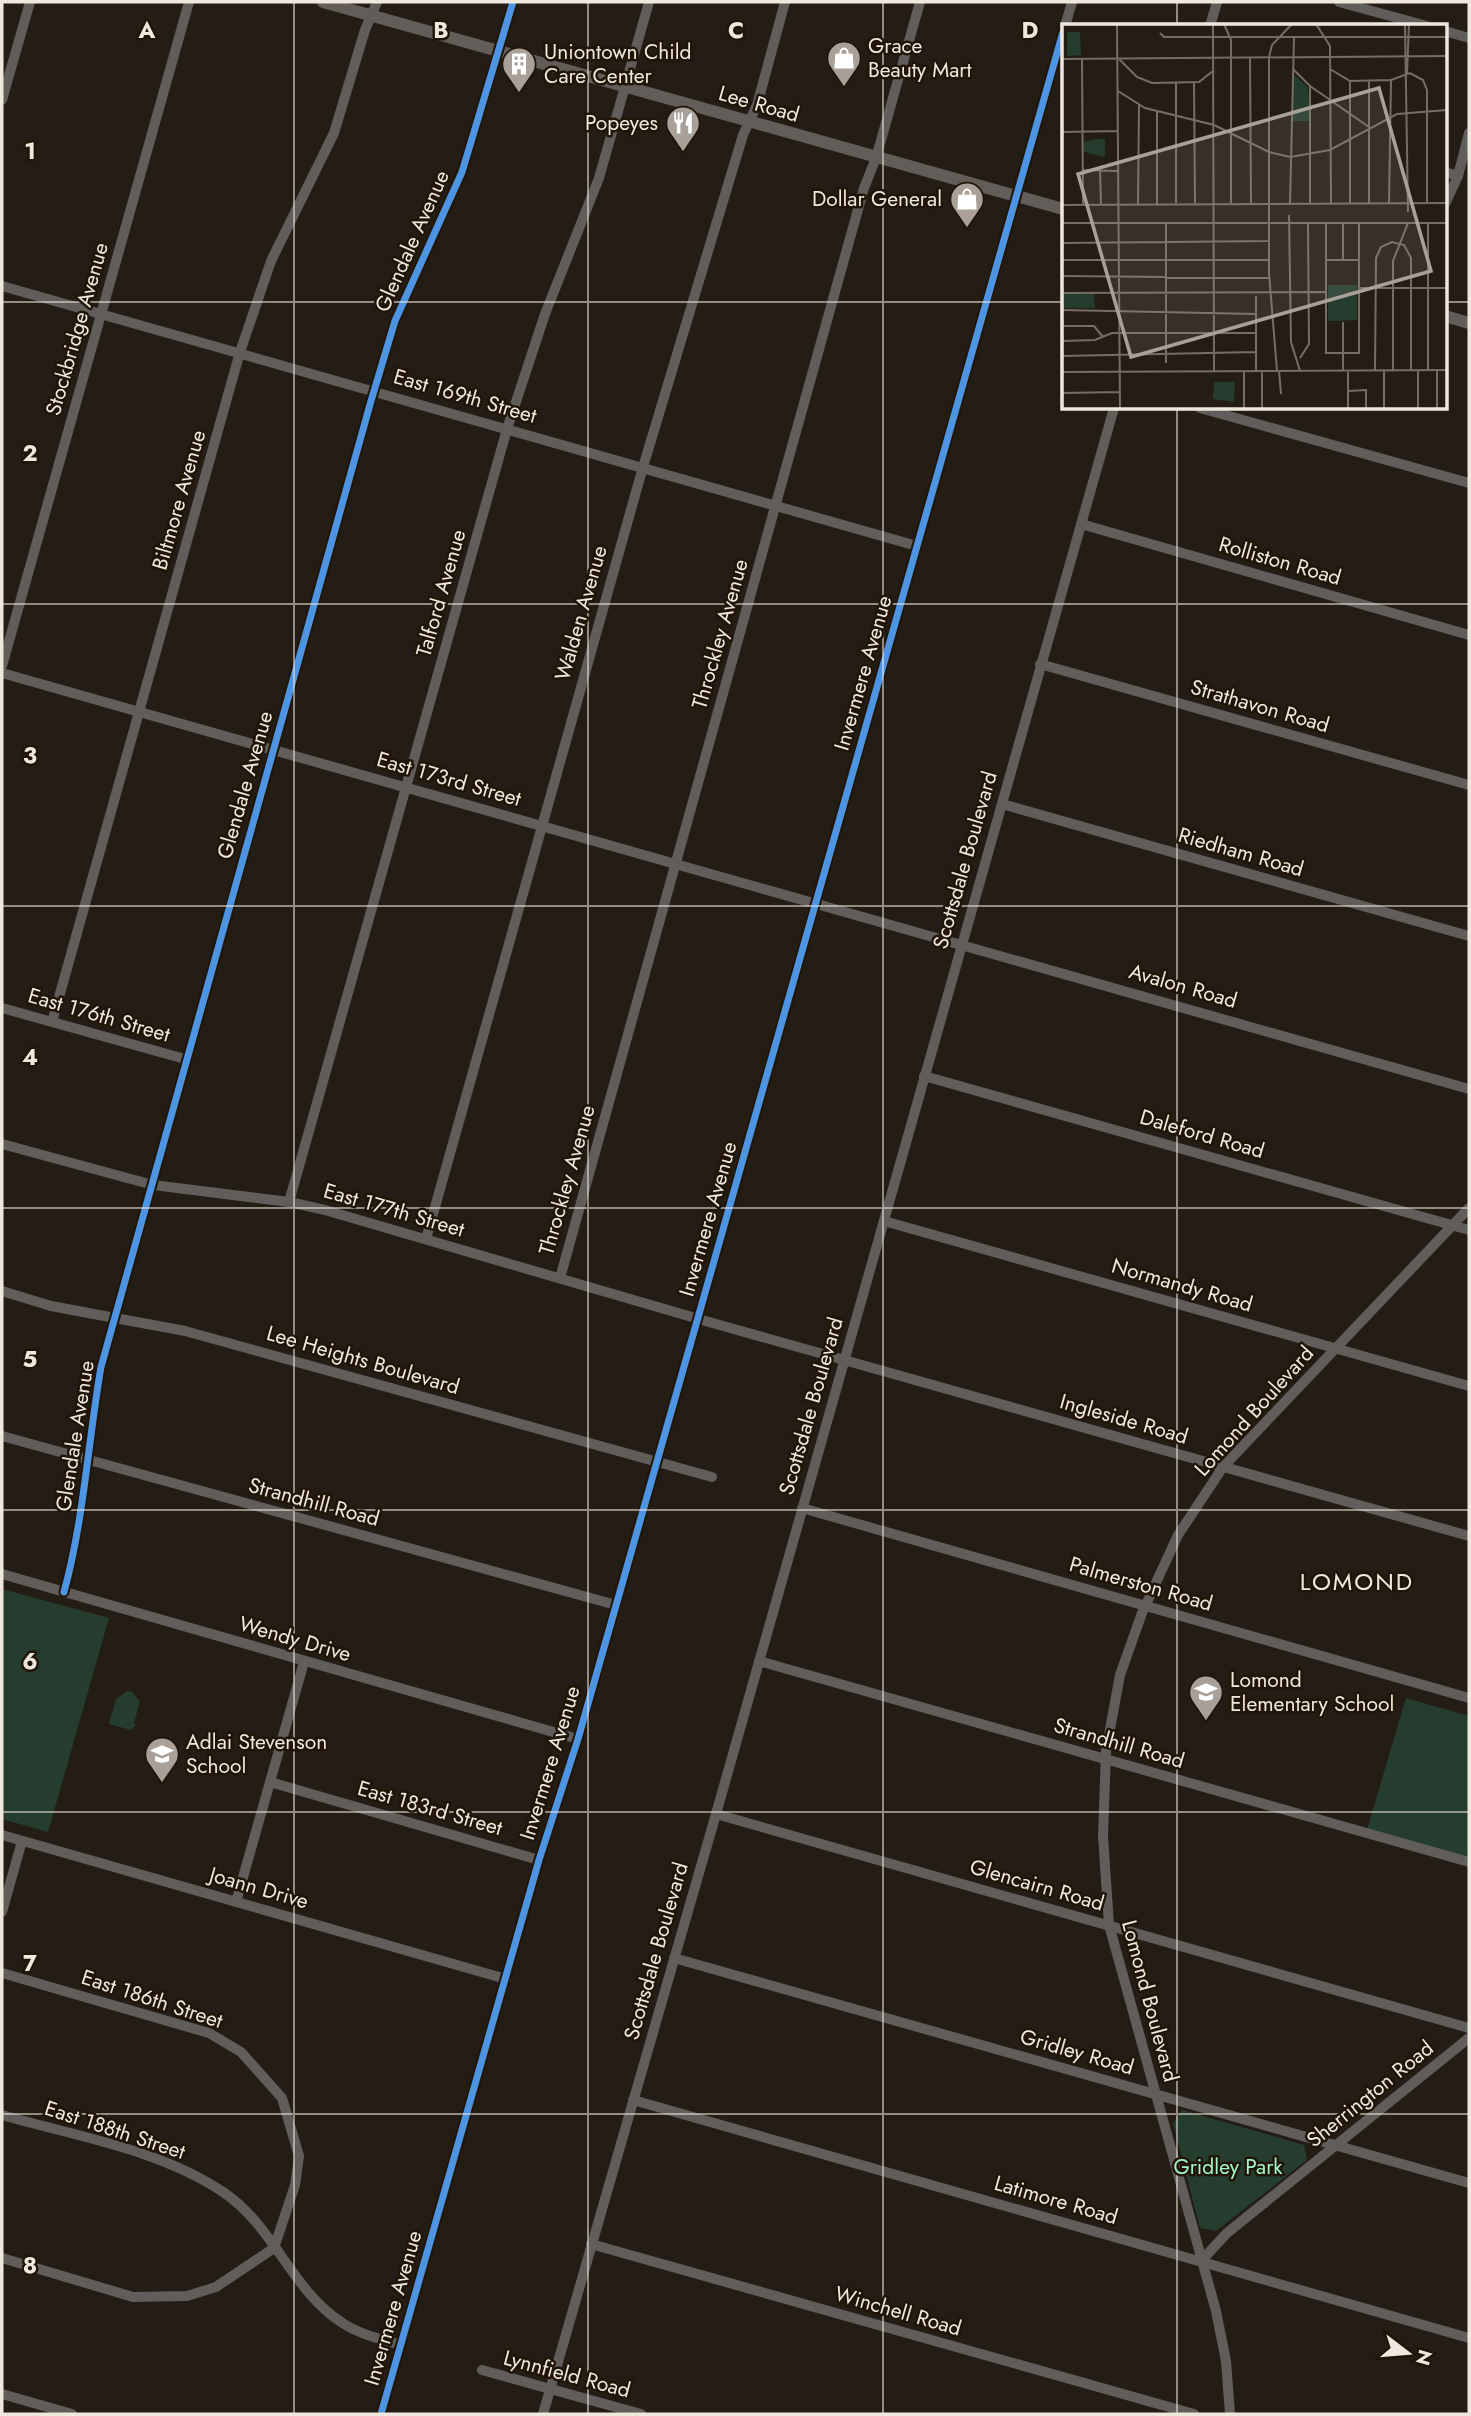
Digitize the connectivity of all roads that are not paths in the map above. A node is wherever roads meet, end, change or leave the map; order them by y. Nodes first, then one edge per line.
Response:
1 (30, 2) edge
2 (189, 2) edge
3 (323, 2) edge
4 (377, 2) edge
5 (513, 2) edge
6 (649, 2) edge
7 (786, 2) edge
8 (920, 2) edge
9 (1072, 2) edge
10 (1217, 2) edge
11 (1339, 2) edge
12 (373, 16) junction
13 (1066, 24) edge
14 (1211, 24) edge
15 (1420, 24) edge
16 (1446, 31) edge
17 (1062, 36) edge
18 (1469, 38) edge
19 (499, 51) junction
20 (625, 87) junction
21 (2, 100) edge
22 (750, 122) junction
23 (1469, 133) edge
24 (876, 158) junction
25 (1446, 172) edge
26 (1458, 176) junction
27 (1017, 196) junction
28 (1446, 202) edge
29 (1062, 209) edge
30 (2, 286) edge
31 (101, 315) junction
32 (1446, 316) edge
33 (1469, 323) edge
34 (240, 352) junction
35 (374, 390) junction
36 (1113, 410) edge
37 (1207, 410) edge
38 (507, 429) junction
39 (643, 467) junction
40 (1469, 484) edge
41 (776, 505) junction
42 (1081, 524) junction
43 (918, 546) junction
44 (1469, 635) edge
45 (1040, 664) junction
46 (2, 667) edge
47 (2, 673) edge
48 (140, 711) junction
49 (273, 749) junction
50 (1469, 785) edge
51 (407, 788) junction
52 (1002, 804) junction
53 (541, 825) junction
54 (676, 863) junction
55 (815, 902) junction
56 (885, 922) joint
57 (1469, 936) edge
58 (961, 943) junction
59 (2, 1008) edge
60 (52, 1022) junction
61 (185, 1059) junction
62 (925, 1076) junction
63 (1469, 1089) edge
64 (2, 1144) edge
65 (153, 1185) junction
66 (289, 1202) junction
67 (1469, 1208) edge
68 (884, 1221) junction
69 (1455, 1226) junction
70 (1469, 1230) edge
71 (426, 1240) junction
72 (560, 1278) junction
73 (2, 1291) edge
74 (115, 1316) junction
75 (698, 1319) junction
76 (769, 1339) joint
77 (1337, 1349) junction
78 (843, 1360) junction
79 (1469, 1386) edge
80 (2, 1436) edge
81 (86, 1460) junction
82 (657, 1463) junction
83 (1223, 1467) junction
84 (712, 1477) dead end
85 (802, 1508) junction
86 (1469, 1536) edge
87 (2, 1574) edge
88 (64, 1592) junction
89 (1147, 1604) junction
90 (616, 1605) junction
91 (759, 1661) junction
92 (304, 1662) junction
93 (1469, 1698) edge
94 (578, 1739) junction
95 (1106, 1759) junction
96 (270, 1782) junction
97 (716, 1814) junction
98 (2, 1835) edge
99 (22, 1841) junction
100 (539, 1860) junction
101 (1469, 1862) edge
102 (236, 1902) junction
103 (2, 1912) edge
104 (1109, 1925) junction
105 (674, 1958) junction
106 (2, 1973) edge
107 (506, 1979) junction
108 (1469, 2028) edge
109 (1469, 2038) edge
110 (1154, 2094) junction
111 (633, 2100) junction
112 (2, 2115) edge
113 (1337, 2146) junction
114 (1469, 2183) edge
115 (591, 2244) junction
116 (274, 2248) junction
117 (2, 2258) edge
118 (1200, 2261) junction
119 (1469, 2338) edge
120 (401, 2345) junction
121 (482, 2370) dead end
122 (550, 2388) junction
123 (2, 2394) edge
124 (72, 2414) edge
125 (381, 2414) edge
126 (543, 2414) edge
127 (641, 2414) edge
128 (1194, 2414) edge
129 (1230, 2414) edge

1 - 21 street
2 - 31 street, Stockbridge Avenue
3 - 12 main road, Lee Road
4 - 12 street, Biltmore Avenue
5 - 19 street, Glendale Avenue
6 - 20 street, Talford Avenue
7 - 22 street, Walden Avenue
8 - 24 street, Throckley Avenue
9 - 13 street
10 - 14 street
11 - 15 street
12 - 19 main road, Lee Road
12 - 34 street, Biltmore Avenue
16 - 18 street
17 - 27 street, Invermere Avenue
19 - 20 main road, Lee Road
19 - 35 street, Glendale Avenue
20 - 22 main road, Lee Road
20 - 38 street, Talford Avenue
22 - 24 main road, Lee Road
22 - 39 street, Walden Avenue
23 - 26 street
24 - 27 main road, Lee Road
24 - 41 street, Throckley Avenue
25 - 26 street
26 - 28 street
27 - 29 main road, Lee Road
27 - 43 street, Invermere Avenue
30 - 31 street, East 169th Street
31 - 34 street, East 169th Street
31 - 46 street, Stockbridge Avenue
32 - 33 main road
34 - 35 street, East 169th Street
34 - 48 street, Biltmore Avenue
35 - 38 street, East 169th Street
35 - 49 street, Glendale Avenue
36 - 42 street, Scottsdale Boulevard
37 - 40 street
38 - 39 street, East 169th Street
38 - 51 street, Talford Avenue
39 - 41 street, East 169th Street
39 - 53 street, Walden Avenue
41 - 43 street, East 169th Street
41 - 54 street, Throckley Avenue
42 - 44 street, Rolliston Road
42 - 45 street, Scottsdale Boulevard
43 - 55 street, Invermere Avenue
45 - 50 street, Strathavon Road
45 - 52 street, Scottsdale Boulevard
47 - 48 street, East 173rd Street
48 - 49 street, East 173rd Street
48 - 60 street, Biltmore Avenue
49 - 51 street, East 173rd Street
49 - 61 street, Glendale Avenue
51 - 53 street, East 173rd Street
51 - 66 street, Talford Avenue
52 - 57 street, Riedham Road
52 - 58 street, Scottsdale Boulevard
53 - 54 street, East 173rd Street
53 - 71 street, Walden Avenue
54 - 55 street, East 173rd Street
54 - 72 street, Throckley Avenue
55 - 56 street, East 173rd Street
55 - 75 street, Invermere Avenue
56 - 58 street, Avalon Road
58 - 62 street, Scottsdale Boulevard
58 - 63 street, Avalon Road
59 - 60 street, East 176th Street
60 - 61 street, East 176th Street
61 - 65 street, Glendale Avenue
62 - 68 street, Scottsdale Boulevard
62 - 69 street, Daleford Road
64 - 65 street, East 177th Street
65 - 66 street, East 177th Street
65 - 74 street, Glendale Avenue
66 - 71 street, East 177th Street
67 - 69 street, Lomond Boulevard
68 - 77 street, Normandy Road
68 - 78 street, Scottsdale Boulevard
69 - 70 street, Daleford Road
69 - 77 street, Lomond Boulevard
71 - 72 street, East 177th Street
72 - 75 street, East 177th Street
73 - 74 street, Lee Heights Boulevard
74 - 81 street, Glendale Avenue
74 - 82 street, Lee Heights Boulevard
75 - 76 street, East 177th Street
75 - 82 street, Invermere Avenue
76 - 78 street, Ingleside Road
77 - 79 street, Normandy Road
77 - 83 street, Lomond Boulevard
78 - 83 street, Ingleside Road
78 - 85 street, Scottsdale Boulevard
80 - 81 street, Strandhill Road
81 - 88 street, Glendale Avenue
81 - 90 street, Strandhill Road
82 - 84 street, Lee Heights Boulevard
82 - 90 street, Invermere Avenue
83 - 86 street, Ingleside Road
83 - 89 street, Lomond Boulevard
85 - 89 street, Palmerston Road
85 - 91 street, Scottsdale Boulevard
87 - 88 street, Wendy Drive
88 - 92 street, Wendy Drive
89 - 93 street, Palmerston Road
89 - 95 street, Lomond Boulevard
90 - 94 street, Invermere Avenue
91 - 95 street, Strandhill Road
91 - 97 street, Scottsdale Boulevard
92 - 94 street, Wendy Drive
92 - 96 street
94 - 100 street, Invermere Avenue
95 - 101 street, Strandhill Road
95 - 104 street, Lomond Boulevard
96 - 100 street, East 183rd Street
96 - 102 street
97 - 104 street, Glencairn Road
97 - 105 street, Scottsdale Boulevard
98 - 99 street, Joann Drive
99 - 102 street, Joann Drive
99 - 103 street
100 - 107 street, Invermere Avenue
102 - 107 street, Joann Drive
104 - 108 street, Glencairn Road
104 - 110 street, Lomond Boulevard
105 - 110 street, Gridley Road
105 - 111 street, Scottsdale Boulevard
106 - 116 street, East 186th Street
107 - 120 street, Invermere Avenue
109 - 113 street, Sherrington Road
110 - 113 street, Gridley Road
110 - 118 street, Lomond Boulevard
111 - 115 street, Scottsdale Boulevard
111 - 118 street, Latimore Road
112 - 116 street, East 188th Street
113 - 114 street, Gridley Road
113 - 118 street, Sherrington Road
115 - 122 street, Scottsdale Boulevard
115 - 128 street, Winchell Road
116 - 117 street
116 - 120 street, East 188th Street
118 - 119 street, Latimore Road
118 - 129 street, Lomond Boulevard
120 - 125 street, Invermere Avenue
121 - 122 street, Lynnfield Road
122 - 126 street, Scottsdale Boulevard
122 - 127 street, Lynnfield Road
123 - 124 street

